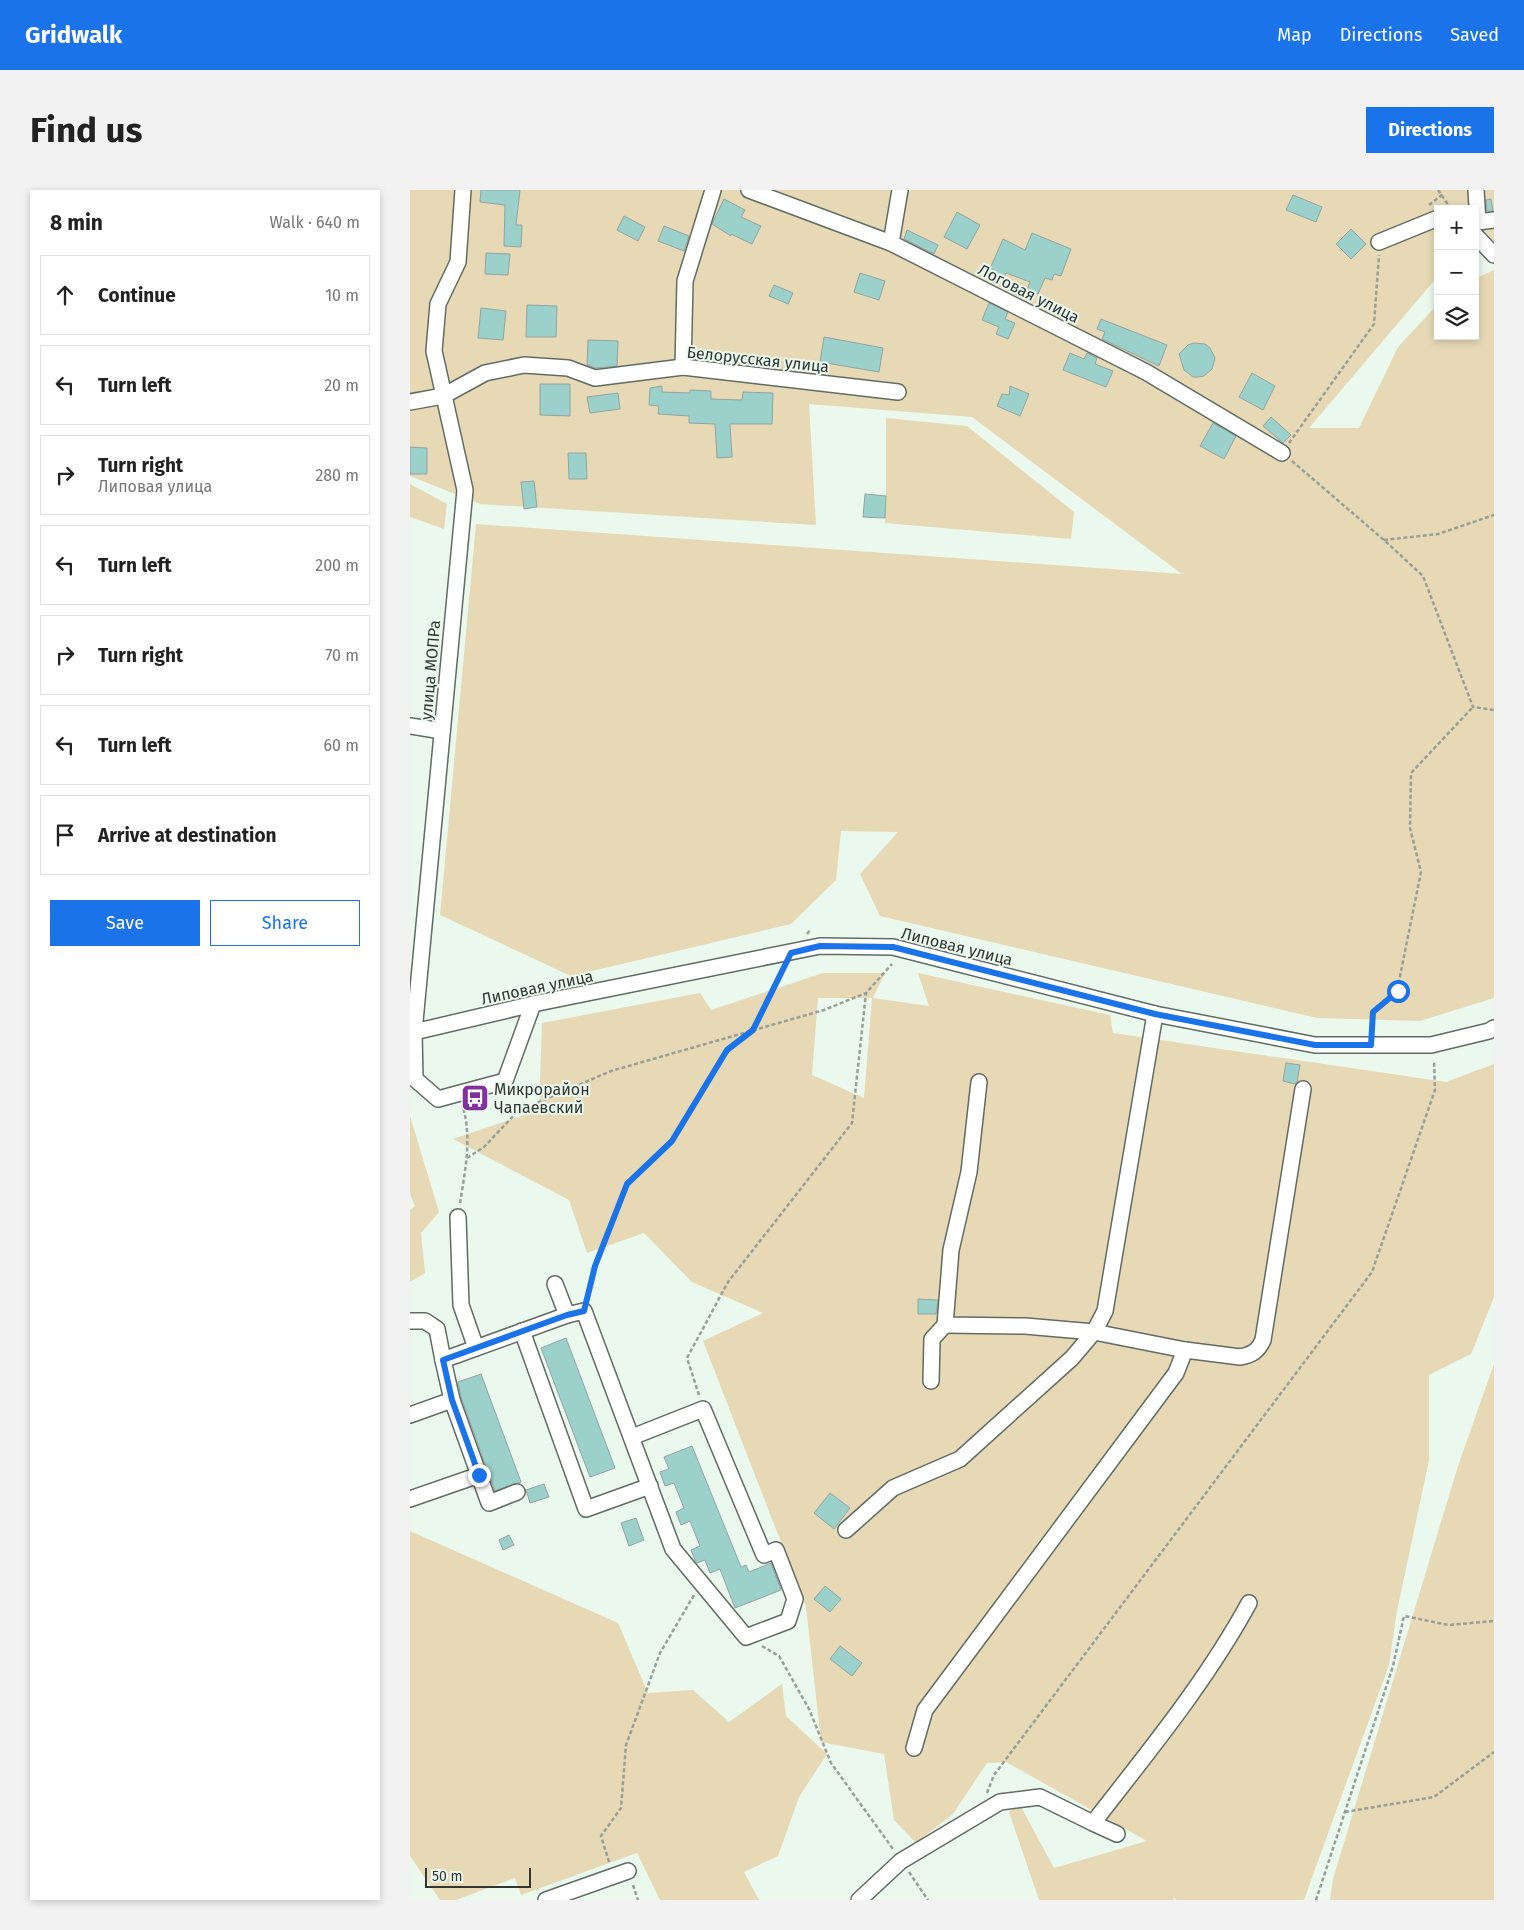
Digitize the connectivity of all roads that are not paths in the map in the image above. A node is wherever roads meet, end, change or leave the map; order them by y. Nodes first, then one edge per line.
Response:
1 (463, 190) edge
2 (713, 190) edge
3 (749, 190) edge
4 (900, 190) edge
5 (1476, 190) edge
6 (1434, 220) edge
7 (1494, 220) edge
8 (1479, 239) edge
9 (1380, 242) road end
10 (890, 243) junction
11 (1494, 255) edge
12 (683, 367) junction
13 (898, 392) dead end
14 (443, 396) junction
15 (410, 402) edge
16 (1282, 453) road end
17 (410, 726) edge
18 (442, 731) junction
19 (533, 1004) junction
20 (1155, 1014) junction
21 (1494, 1028) edge
22 (412, 1033) edge
23 (979, 1082) dead end
24 (1303, 1089) dead end
25 (458, 1217) road end
26 (554, 1284) dead end
27 (567, 1315) junction
28 (410, 1321) edge
29 (945, 1325) junction
30 (522, 1331) junction
31 (1094, 1332) junction
32 (476, 1348) junction
33 (1185, 1350) junction
34 (443, 1360) junction
35 (931, 1381) dead end
36 (452, 1400) junction
37 (410, 1415) edge
38 (632, 1437) junction
39 (479, 1475) junction
40 (650, 1486) junction
41 (517, 1492) dead end
42 (410, 1500) edge
43 (846, 1530) dead end
44 (1249, 1603) dead end
45 (914, 1748) dead end
46 (1093, 1823) junction
47 (1116, 1834) dead end
48 (621, 1873) road end
49 (546, 1900) edge
50 (859, 1900) edge

1 - 14 street
2 - 12 street
3 - 10 street, Логовая улица
4 - 10 street
5 - 7 street
6 - 9 street
8 - 11 street
10 - 16 street, Логовая улица
12 - 13 street, Белорусская улица
12 - 14 street, Белорусская улица
14 - 15 street, Белорусская улица
14 - 18 street, улица МОПРа
17 - 18 street
18 - 22 street, улица МОПРа
19 - 20 street, Липовая улица
19 - 22 street, Липовая улица
19 - 22 street, улица МОПРа
20 - 21 street, Липовая улица
20 - 31 street
23 - 29 street
24 - 33 street
25 - 32 street
26 - 27 street
27 - 30 street
27 - 38 street
28 - 34 street
29 - 31 street
29 - 35 street
30 - 32 street
30 - 40 street
31 - 33 street
31 - 43 street
32 - 34 street
33 - 45 street
34 - 36 street
36 - 37 street
36 - 39 street
38 - 40 street
38 - 40 street
39 - 41 street
39 - 42 street
44 - 46 street
46 - 47 street
46 - 50 street
48 - 49 street

